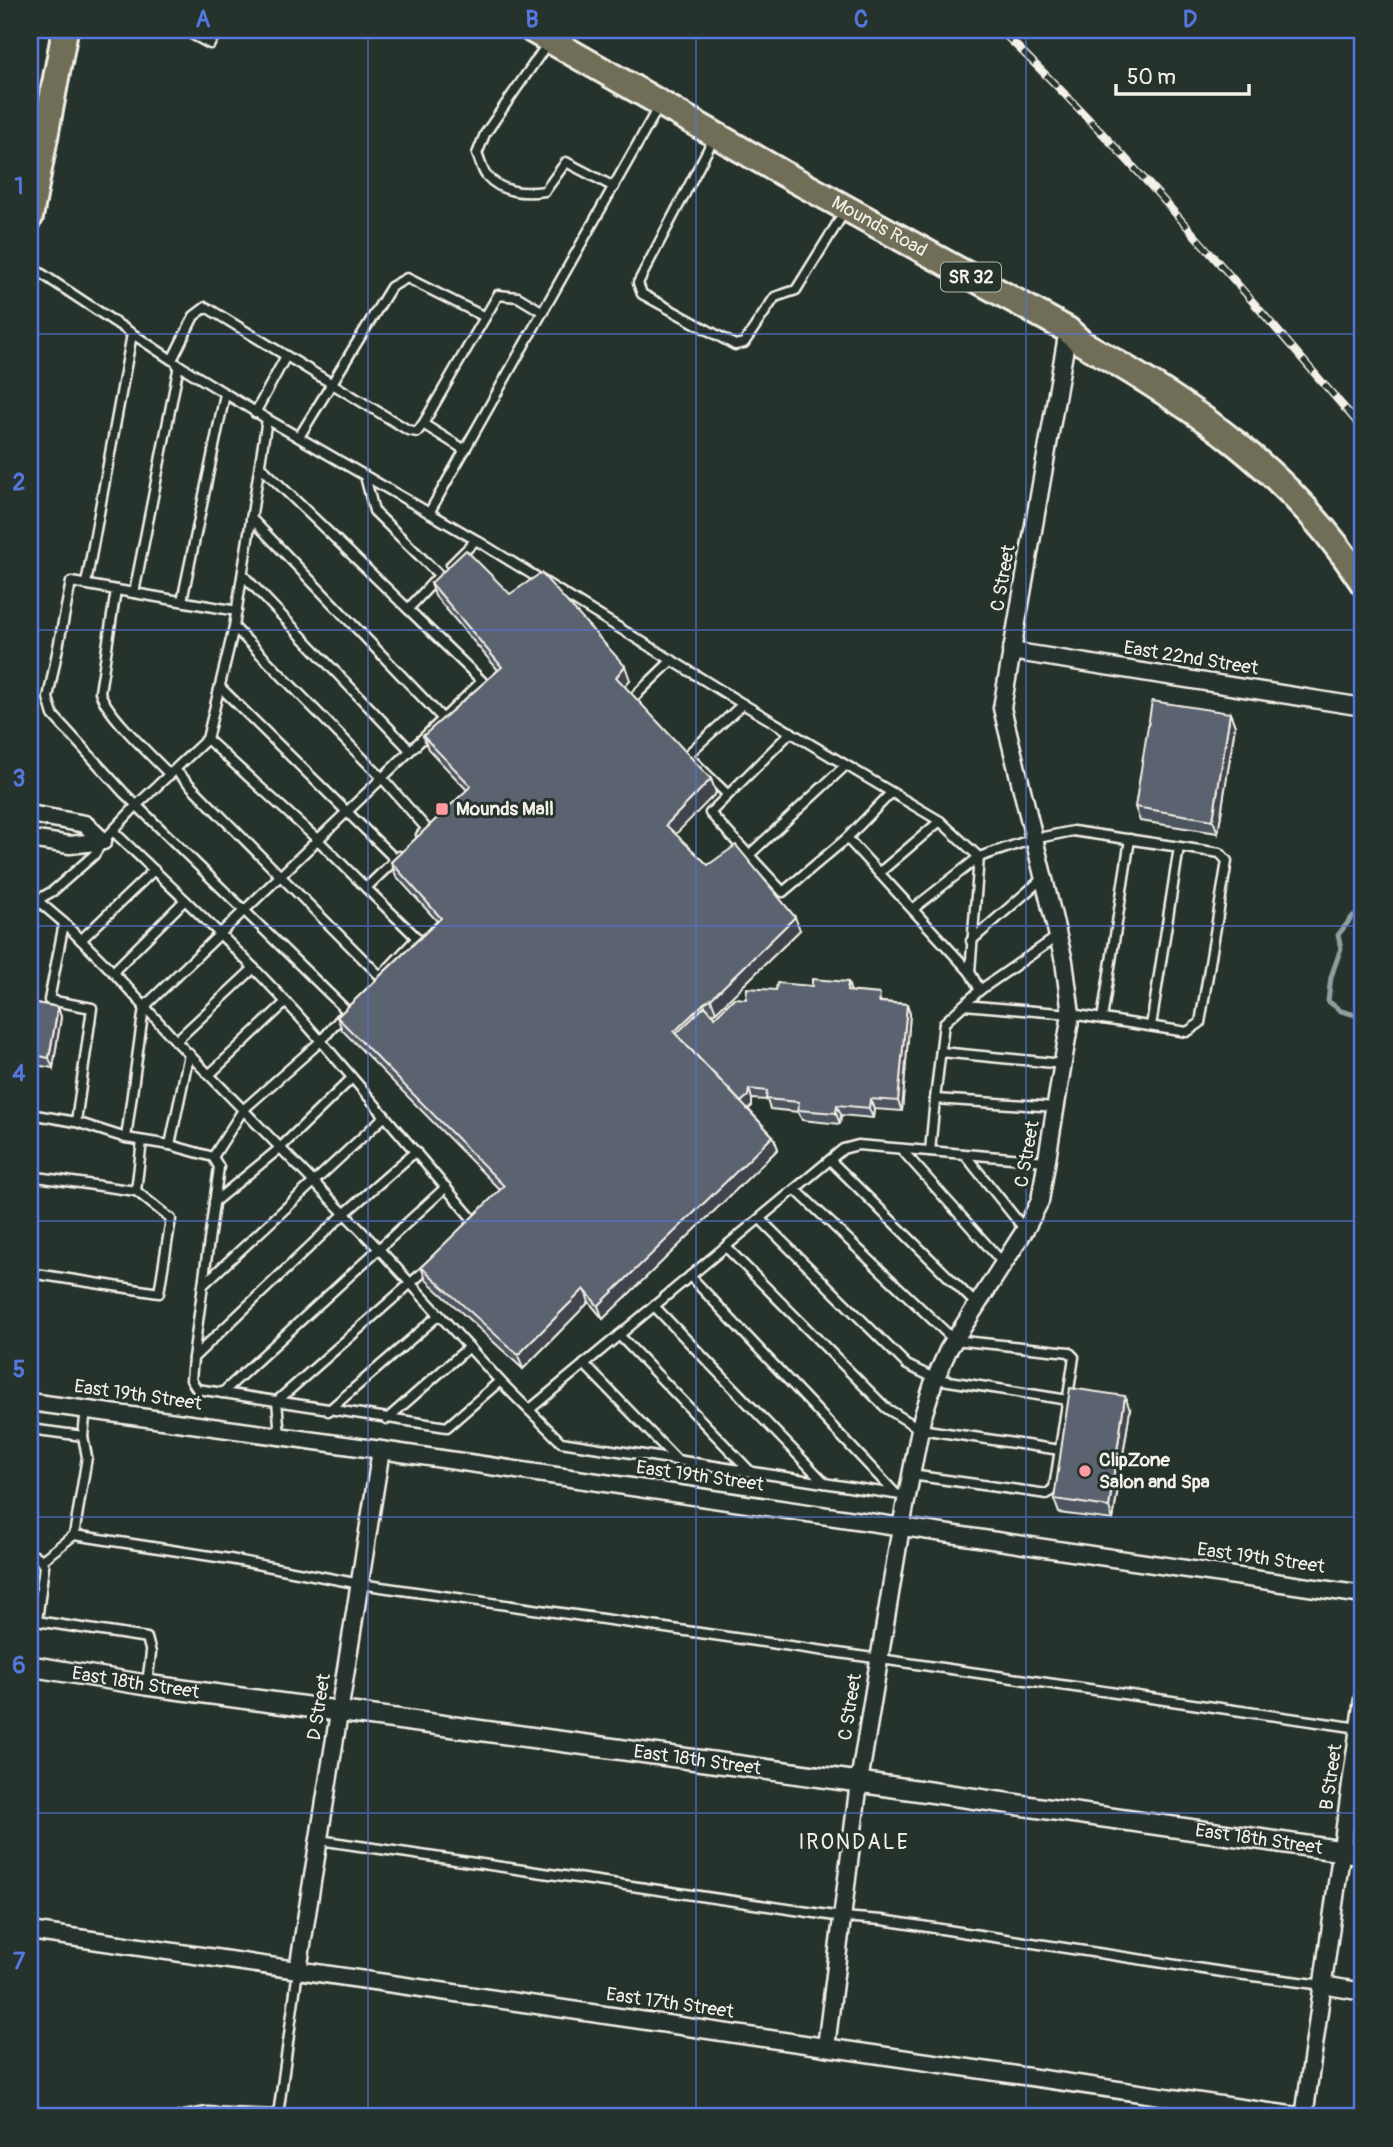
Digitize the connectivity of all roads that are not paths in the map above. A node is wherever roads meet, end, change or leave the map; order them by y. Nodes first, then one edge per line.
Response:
1 (65, 30) edge
2 (184, 30) edge
3 (218, 30) edge
4 (541, 35) edge
5 (661, 104) junction
6 (716, 135) junction
7 (614, 187) junction
8 (846, 209) junction
9 (30, 217) edge
10 (30, 266) edge
11 (543, 312) junction
12 (485, 317) junction
13 (1068, 330) junction
14 (132, 334) junction
15 (286, 356) junction
16 (175, 362) junction
17 (332, 384) junction
18 (225, 394) junction
19 (255, 413) junction
20 (267, 419) junction
21 (423, 424) junction
22 (299, 437) junction
23 (465, 450) junction
24 (260, 466) junction
25 (365, 476) junction
26 (429, 513) junction
27 (251, 518) junction
28 (476, 540) junction
29 (243, 575) junction
30 (439, 575) junction
31 (1363, 583) edge
32 (86, 584) junction
33 (116, 590) junction
34 (134, 593) junction
35 (183, 601) junction
36 (408, 609) junction
37 (237, 611) junction
38 (234, 627) junction
39 (1011, 651) junction
40 (672, 660) junction
41 (221, 688) junction
42 (634, 697) edge
43 (743, 704) junction
44 (1363, 707) edge
45 (443, 719) junction
46 (791, 733) junction
47 (207, 739) junction
48 (411, 750) junction
49 (845, 766) junction
50 (172, 773) junction
51 (382, 779) junction
52 (891, 793) junction
53 (728, 795) junction
54 (138, 804) junction
55 (348, 811) junction
56 (30, 814) edge
57 (940, 821) junction
58 (108, 836) junction
59 (847, 838) junction
60 (30, 839) edge
61 (1033, 839) junction
62 (1130, 839) junction
63 (318, 840) junction
64 (411, 844) edge
65 (1179, 846) junction
66 (403, 852) edge
67 (749, 855) junction
68 (979, 857) junction
69 (395, 859) junction
70 (154, 870) junction
71 (879, 873) junction
72 (279, 877) junction
73 (1043, 878) junction
74 (366, 888) junction
75 (185, 900) junction
76 (33, 902) edge
77 (913, 909) junction
78 (244, 911) junction
79 (64, 923) junction
80 (220, 934) junction
81 (1058, 936) junction
82 (81, 940) junction
83 (971, 941) junction
84 (254, 968) junction
85 (113, 972) junction
86 (970, 972) junction
87 (380, 976) junction
88 (372, 985) edge
89 (980, 990) junction
90 (286, 1002) junction
91 (355, 1002) edge
92 (964, 1005) junction
93 (144, 1007) junction
94 (347, 1011) junction
95 (1071, 1014) junction
96 (1102, 1018) junction
97 (1152, 1026) junction
98 (176, 1041) junction
99 (321, 1041) junction
100 (941, 1052) junction
101 (189, 1055) junction
102 (1063, 1064) junction
103 (209, 1075) junction
104 (352, 1078) junction
105 (935, 1099) junction
106 (1056, 1107) junction
107 (243, 1110) junction
108 (30, 1114) edge
109 (385, 1116) junction
110 (76, 1122) junction
111 (126, 1138) junction
112 (142, 1141) junction
113 (170, 1145) junction
114 (280, 1148) junction
115 (901, 1149) junction
116 (415, 1152) junction
117 (930, 1152) junction
118 (965, 1155) junction
119 (213, 1157) junction
120 (831, 1160) junction
121 (1047, 1161) junction
122 (30, 1176) edge
123 (313, 1182) junction
124 (446, 1187) junction
125 (795, 1189) junction
126 (136, 1191) junction
127 (215, 1202) junction
128 (344, 1214) junction
129 (760, 1219) junction
130 (1025, 1230) junction
131 (466, 1231) edge
132 (726, 1247) junction
133 (379, 1249) junction
134 (439, 1258) edge
135 (1003, 1264) junction
136 (30, 1273) edge
137 (690, 1276) junction
138 (204, 1283) junction
139 (412, 1285) junction
140 (976, 1304) junction
141 (654, 1306) junction
142 (439, 1315) junction
143 (619, 1335) junction
144 (954, 1340) junction
145 (469, 1347) junction
146 (192, 1358) junction
147 (584, 1364) junction
148 (936, 1379) junction
149 (500, 1381) junction
150 (222, 1393) junction
151 (277, 1401) junction
152 (1068, 1401) junction
153 (30, 1402) edge
154 (86, 1409) junction
155 (529, 1410) junction
156 (328, 1411) junction
157 (387, 1419) junction
158 (30, 1429) edge
159 (920, 1429) junction
160 (83, 1436) junction
161 (280, 1436) junction
162 (381, 1450) junction
163 (1060, 1450) junction
164 (677, 1460) junction
165 (751, 1472) junction
166 (911, 1475) junction
167 (825, 1483) junction
168 (901, 1495) junction
169 (901, 1527) junction
170 (74, 1535) junction
171 (30, 1555) edge
172 (42, 1560) junction
173 (360, 1584) junction
174 (1363, 1595) edge
175 (33, 1620) edge
176 (879, 1658) junction
177 (30, 1666) edge
178 (146, 1685) junction
179 (1363, 1699) edge
180 (339, 1710) junction
181 (1359, 1728) junction
182 (859, 1782) junction
183 (319, 1840) junction
184 (1342, 1852) junction
185 (1363, 1854) edge
186 (842, 1917) junction
187 (30, 1931) edge
188 (298, 1970) junction
189 (1323, 1985) junction
190 (1363, 1992) edge
191 (826, 2047) junction
192 (179, 2117) edge
193 (1304, 2117) edge

1 - 9 main road
2 - 3 lane
4 - 5 main road, Mounds Road / SR 32
4 - 7 lane
5 - 6 main road, Mounds Road / SR 32
5 - 7 lane
6 - 8 main road, Mounds Road / SR 32
6 - 8 lane
7 - 11 lane
8 - 13 main road, Mounds Road / SR 32
10 - 14 lane
11 - 12 lane
11 - 23 lane
12 - 17 lane
12 - 21 lane
13 - 31 main road, Mounds Road / SR 32
13 - 39 street, C Street
14 - 16 lane
14 - 32 lane
15 - 16 lane
15 - 17 lane
15 - 19 lane
16 - 18 lane
16 - 34 lane
17 - 21 lane
17 - 22 lane
18 - 19 lane
18 - 35 lane
19 - 20 lane
20 - 22 lane
20 - 24 lane
21 - 23 lane
22 - 25 lane
23 - 26 lane
24 - 27 lane
24 - 36 lane
25 - 26 lane
25 - 30 lane
26 - 28 lane
27 - 29 lane
27 - 45 lane
28 - 30 lane
28 - 40 lane
29 - 37 lane
29 - 48 lane
30 - 36 lane
32 - 33 lane
32 - 54 lane
33 - 34 lane
33 - 50 lane
34 - 35 lane
35 - 37 lane
36 - 45 lane
37 - 38 lane
38 - 41 lane
38 - 51 lane
39 - 44 street, East 22nd Street
39 - 61 street, C Street
40 - 42 lane
40 - 43 lane
41 - 47 lane
41 - 55 lane
43 - 46 lane
43 - 53 lane
45 - 48 lane
46 - 49 lane
46 - 53 lane
47 - 50 lane
47 - 63 lane
48 - 51 lane
49 - 52 lane
49 - 67 lane
50 - 54 lane
50 - 72 lane
51 - 55 lane
51 - 64 lane
52 - 57 lane
52 - 59 lane
53 - 67 lane
54 - 58 lane
54 - 78 lane
55 - 63 lane
55 - 69 lane
56 - 58 street
57 - 68 lane
57 - 71 lane
58 - 60 street
58 - 70 lane
58 - 76 lane
59 - 67 lane
59 - 71 lane
61 - 62 lane
61 - 68 lane
61 - 73 street, C Street
62 - 65 lane
62 - 96 lane
63 - 72 lane
63 - 74 lane
65 - 97 lane
65 - 97 lane
66 - 69 lane
68 - 77 lane
68 - 83 lane
69 - 74 lane
70 - 75 lane
70 - 82 lane
71 - 77 lane
72 - 78 lane
72 - 87 lane
73 - 81 street, C Street
73 - 83 lane
74 - 87 lane
75 - 80 lane
75 - 85 lane
76 - 79 lane
77 - 86 lane
78 - 80 lane
78 - 94 lane
79 - 82 lane
79 - 110 lane
80 - 84 lane
80 - 93 lane
81 - 89 lane
81 - 95 street, C Street
82 - 85 lane
83 - 86 lane
84 - 90 lane
84 - 98 lane
85 - 93 lane
86 - 89 lane
87 - 88 lane
89 - 92 lane
90 - 99 lane
90 - 103 lane
91 - 94 lane
92 - 95 lane
92 - 100 lane
93 - 98 lane
93 - 111 lane
94 - 99 lane
95 - 96 lane
95 - 102 street, C Street
96 - 97 lane
98 - 101 lane
99 - 104 lane
99 - 107 lane
100 - 102 lane
100 - 105 lane
101 - 103 lane
101 - 113 lane
102 - 106 street, C Street
103 - 107 lane
104 - 109 lane
104 - 114 lane
105 - 106 lane
105 - 117 lane
106 - 121 street, C Street
107 - 114 lane
107 - 119 lane
108 - 110 lane
109 - 116 lane
109 - 123 lane
110 - 111 lane
111 - 112 lane
112 - 113 lane
112 - 126 lane
113 - 119 lane
114 - 123 lane
114 - 127 lane
115 - 117 lane
115 - 120 lane
115 - 135 lane
116 - 124 lane
116 - 128 lane
117 - 118 lane
118 - 121 lane
118 - 130 lane
119 - 127 lane
120 - 125 lane
120 - 140 lane
121 - 130 street, C Street
122 - 126 lane
123 - 128 lane
123 - 138 lane
124 - 131 lane
124 - 133 lane
125 - 129 lane
125 - 144 lane
126 - 136 lane
127 - 138 lane
128 - 133 lane
128 - 146 lane
129 - 132 lane
129 - 148 lane
130 - 135 street, C Street
132 - 137 lane
132 - 159 lane
133 - 139 lane
133 - 150 lane
134 - 139 lane
135 - 140 street, C Street
137 - 141 lane
137 - 168 lane
138 - 146 lane
139 - 142 lane
139 - 151 lane
140 - 144 street, C Street
141 - 143 lane
141 - 167 lane
142 - 145 lane
142 - 156 lane
143 - 147 lane
143 - 165 lane
144 - 148 street, C Street
144 - 152 lane
145 - 149 lane
145 - 157 lane
146 - 150 lane
147 - 155 lane
147 - 164 lane
148 - 152 lane
148 - 159 street, C Street
149 - 155 lane
149 - 157 lane
150 - 151 lane
151 - 156 lane
151 - 161 lane
152 - 163 lane
153 - 154 street, East 19th Street
154 - 160 lane
154 - 161 street, East 19th Street
155 - 164 lane
156 - 157 lane
158 - 160 lane
159 - 163 lane
159 - 166 street, C Street
160 - 170 lane
161 - 162 street, East 19th Street
162 - 169 street, East 19th Street
162 - 173 street, D Street
163 - 166 lane
164 - 165 lane
165 - 167 lane
166 - 168 street, C Street
167 - 168 lane
168 - 169 street, C Street
169 - 174 street, East 19th Street
169 - 176 street, C Street
170 - 172 lane
170 - 173 lane
171 - 172 lane
172 - 175 lane
173 - 176 lane
173 - 180 street, D Street
175 - 178 lane
176 - 181 lane
176 - 182 street, C Street
177 - 178 street, East 18th Street
178 - 180 street, East 18th Street
179 - 181 street, B Street
180 - 182 street, East 18th Street
180 - 183 street, D Street
181 - 184 street, B Street
182 - 184 street, East 18th Street
182 - 186 street, C Street
183 - 186 lane
183 - 188 street, D Street
184 - 185 street, East 18th Street
184 - 189 street, B Street
186 - 189 lane
186 - 191 street, C Street
187 - 188 street, East 17th Street
188 - 191 street, East 17th Street
188 - 192 lane
189 - 190 street
189 - 193 street, B Street
191 - 193 street, East 17th Street

